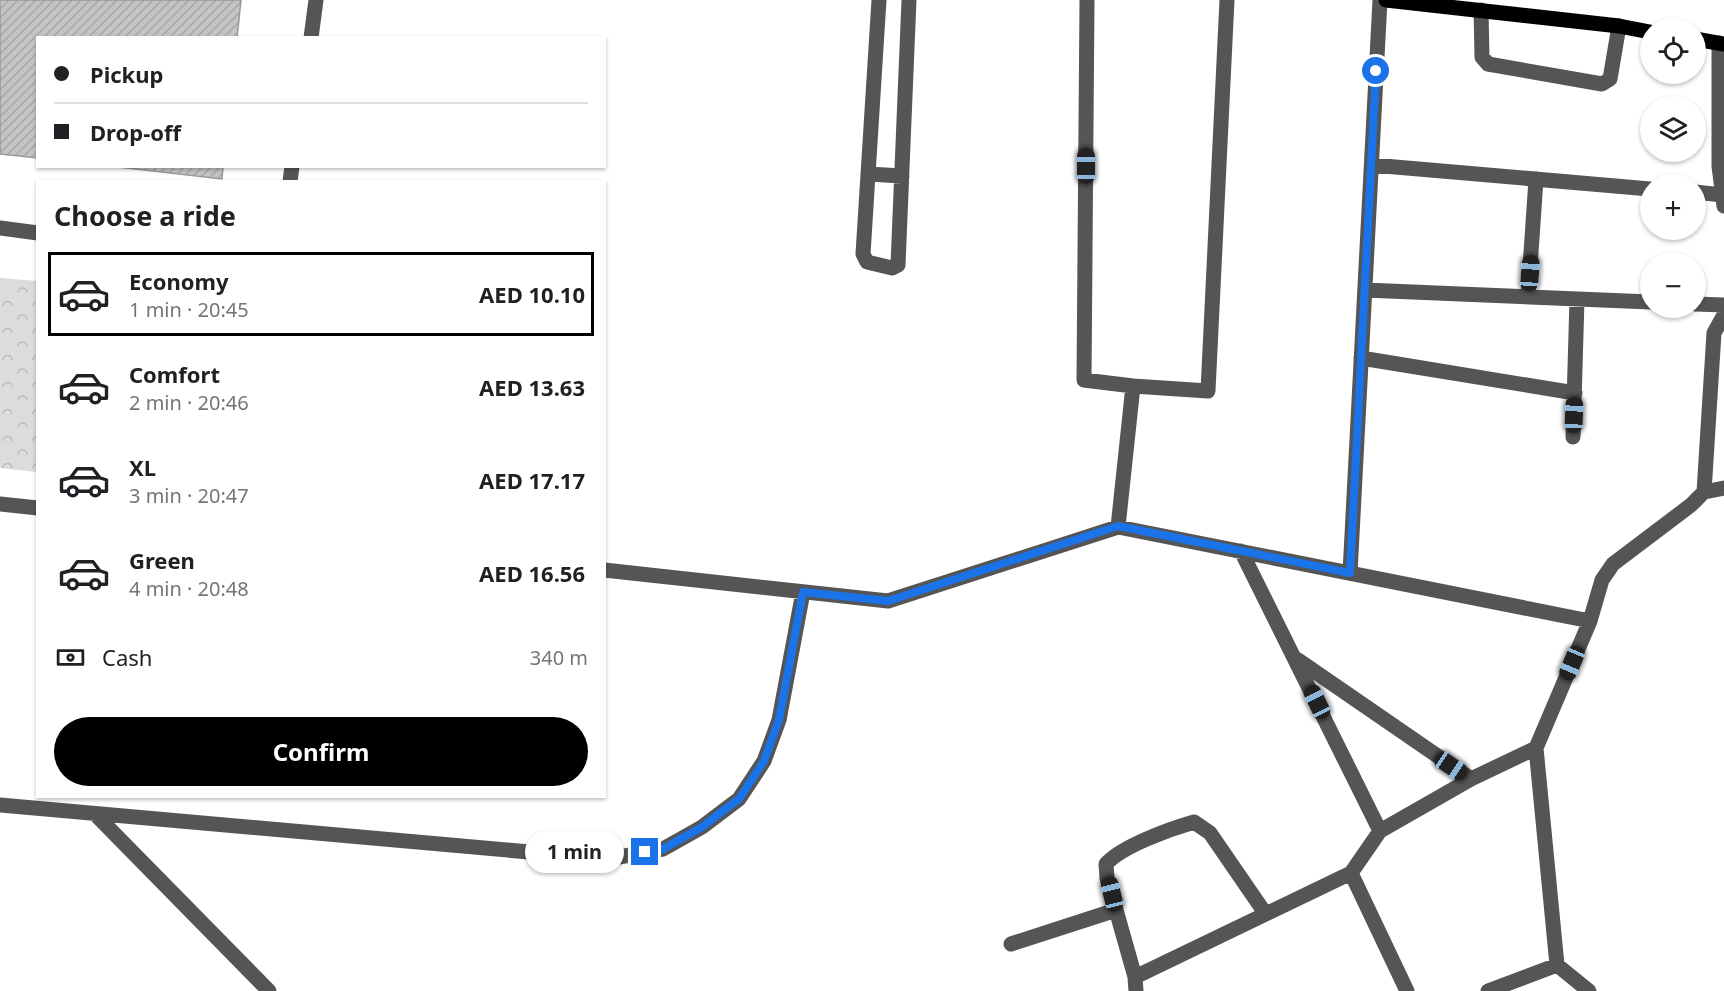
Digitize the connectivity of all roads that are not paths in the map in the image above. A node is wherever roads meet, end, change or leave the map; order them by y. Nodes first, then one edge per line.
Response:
1 (316, 0) edge
2 (879, 0) edge
3 (909, 0) edge
4 (1087, 0) edge
5 (1227, 0) edge
6 (1380, 0) edge
7 (1386, 0) edge
8 (1481, 10) junction
9 (1619, 26) junction
10 (1640, 30) edge
11 (311, 36) edge
12 (1706, 41) edge
13 (1721, 44) edge
14 (1372, 165) junction
15 (868, 174) junction
16 (902, 176) junction
17 (1536, 179) junction
18 (1640, 188) edge
19 (1706, 195) edge
20 (1723, 200) edge
21 (0, 228) edge
22 (36, 232) edge
23 (1365, 290) junction
24 (1528, 297) junction
25 (1578, 299) junction
26 (1640, 302) edge
27 (1706, 304) edge
28 (1724, 305) edge
29 (1724, 315) edge
30 (1361, 358) junction
31 (1133, 386) junction
32 (1575, 393) junction
33 (1573, 437) dead end
34 (1724, 488) edge
35 (1704, 492) junction
36 (0, 504) edge
37 (36, 508) edge
38 (1118, 526) junction
39 (1241, 551) junction
40 (606, 570) edge
41 (1350, 573) junction
42 (803, 592) junction
43 (1590, 621) junction
44 (1296, 659) junction
45 (1536, 748) junction
46 (1471, 779) junction
47 (0, 805) edge
48 (94, 814) junction
49 (1380, 831) junction
50 (1351, 873) junction
51 (1116, 910) junction
52 (1265, 913) junction
53 (1011, 944) dead end
54 (1557, 965) junction
55 (1135, 984) edge
56 (269, 991) edge
57 (1407, 991) edge
58 (1488, 991) edge
59 (1589, 991) edge

1 - 11 street
2 - 15 street
3 - 16 street
4 - 31 street
5 - 31 street
6 - 14 street
7 - 8 main road
8 - 9 main road
8 - 9 street
9 - 10 main road
12 - 13 main road
13 - 20 street
14 - 17 street
14 - 23 street
15 - 16 street
15 - 16 street
17 - 18 street
17 - 24 street
19 - 20 street
21 - 22 street
23 - 24 street
23 - 30 street
24 - 25 street
25 - 26 street
25 - 32 street
27 - 28 street
29 - 35 street
30 - 32 street
30 - 41 street
31 - 38 street
32 - 33 street
34 - 35 street
35 - 43 street
36 - 37 street
38 - 39 street
38 - 42 street
39 - 41 street
39 - 44 street
40 - 42 street
41 - 43 street
42 - 48 street
43 - 45 street
44 - 46 street
44 - 49 street
45 - 46 street
45 - 54 street
46 - 49 street
47 - 48 street
48 - 56 street
49 - 50 street
50 - 52 street
50 - 57 street
51 - 52 street
51 - 53 street
51 - 55 street
52 - 55 street
54 - 58 street
54 - 59 street

